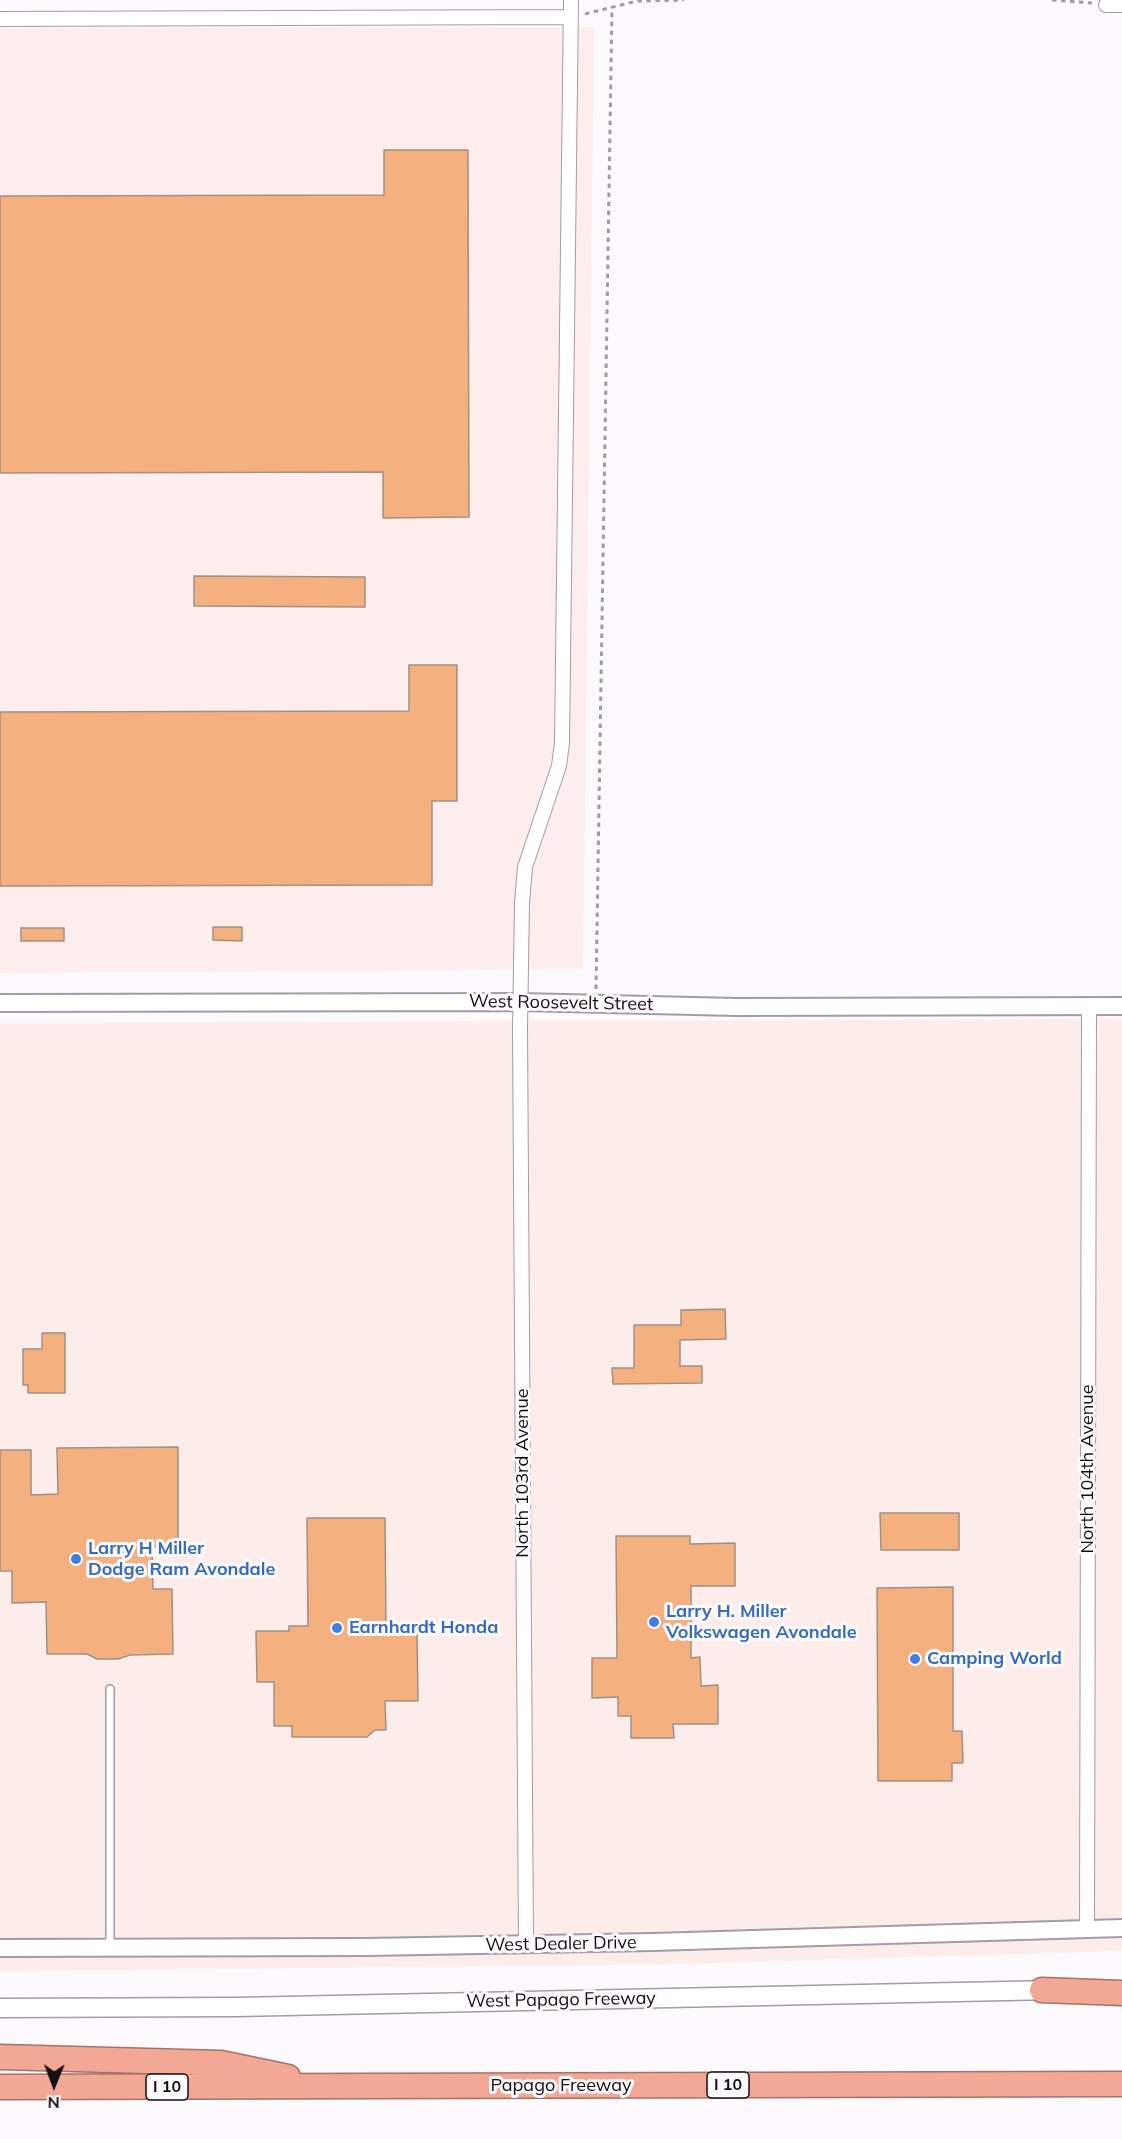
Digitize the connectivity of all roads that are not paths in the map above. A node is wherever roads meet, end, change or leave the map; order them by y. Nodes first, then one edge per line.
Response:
1 (571, 0) edge
2 (1122, 4) edge
3 (1106, 5) road end
4 (571, 17) junction
5 (0, 19) edge
6 (520, 1002) junction
7 (0, 1003) edge
8 (1122, 1006) edge
9 (1089, 1008) junction
10 (110, 1689) dead end
11 (1122, 1928) edge
12 (1087, 1930) junction
13 (526, 1944) junction
14 (0, 1948) edge
15 (111, 1948) junction
16 (1122, 1987) edge
17 (1042, 1990) junction
18 (1122, 1993) edge
19 (0, 2008) edge
20 (0, 2057) edge
21 (1122, 2084) edge
22 (0, 2087) edge
23 (334, 2087) junction

1 - 4 street
2 - 3 street
4 - 5 street
4 - 6 street, North 103rd Avenue
6 - 7 street, West Roosevelt Street
6 - 9 street, West Roosevelt Street
6 - 13 street, North 103rd Avenue
8 - 9 street, West Roosevelt Street
9 - 12 street, North 104th Avenue
10 - 15 lane
11 - 12 street, West Dealer Drive
12 - 13 street, West Dealer Drive
13 - 15 street, West Dealer Drive
14 - 15 street, West Dealer Drive
16 - 17 main road, West Papago Freeway
17 - 18 highway
17 - 19 main road, West Papago Freeway
20 - 23 highway
21 - 23 highway, Papago Freeway / I 10
22 - 23 highway, Papago Freeway / I 10

